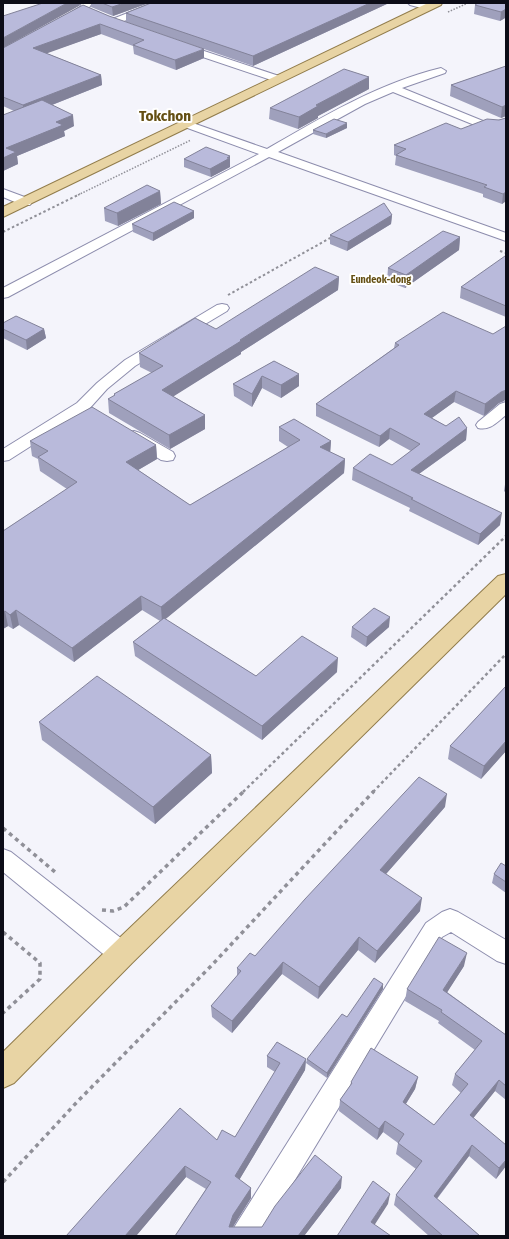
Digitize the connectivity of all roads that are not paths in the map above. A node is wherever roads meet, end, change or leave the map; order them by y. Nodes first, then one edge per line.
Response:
1 (174, 3) edge
2 (413, 3) edge
3 (433, 5) edge
4 (87, 8) edge
5 (102, 18) edge
6 (113, 22) junction
7 (57, 24) edge
8 (128, 28) edge
9 (172, 43) edge
10 (442, 71) dead end
11 (278, 80) junction
12 (393, 88) junction
13 (506, 122) edge
14 (186, 124) junction
15 (269, 153) junction
16 (3, 193) edge
17 (26, 202) junction
18 (3, 213) edge
19 (506, 237) edge
20 (3, 294) edge
21 (222, 308) road end
22 (506, 407) edge
23 (484, 425) dead end
24 (122, 429) edge
25 (3, 456) edge
26 (167, 456) dead end
27 (506, 581) edge
28 (3, 859) edge
29 (506, 953) edge
30 (122, 954) junction
31 (3, 1073) edge
32 (245, 1236) edge

1 - 6 street
2 - 3 street
3 - 11 main road
4 - 7 street
5 - 6 street
6 - 8 street
9 - 11 street
10 - 12 street
11 - 14 main road
12 - 13 street
12 - 15 street
14 - 15 street
14 - 17 main road
15 - 19 street
15 - 20 street
16 - 17 street
17 - 18 main road
21 - 25 street
22 - 23 street
24 - 26 street
27 - 30 main road
28 - 30 street
29 - 32 street
30 - 31 main road

